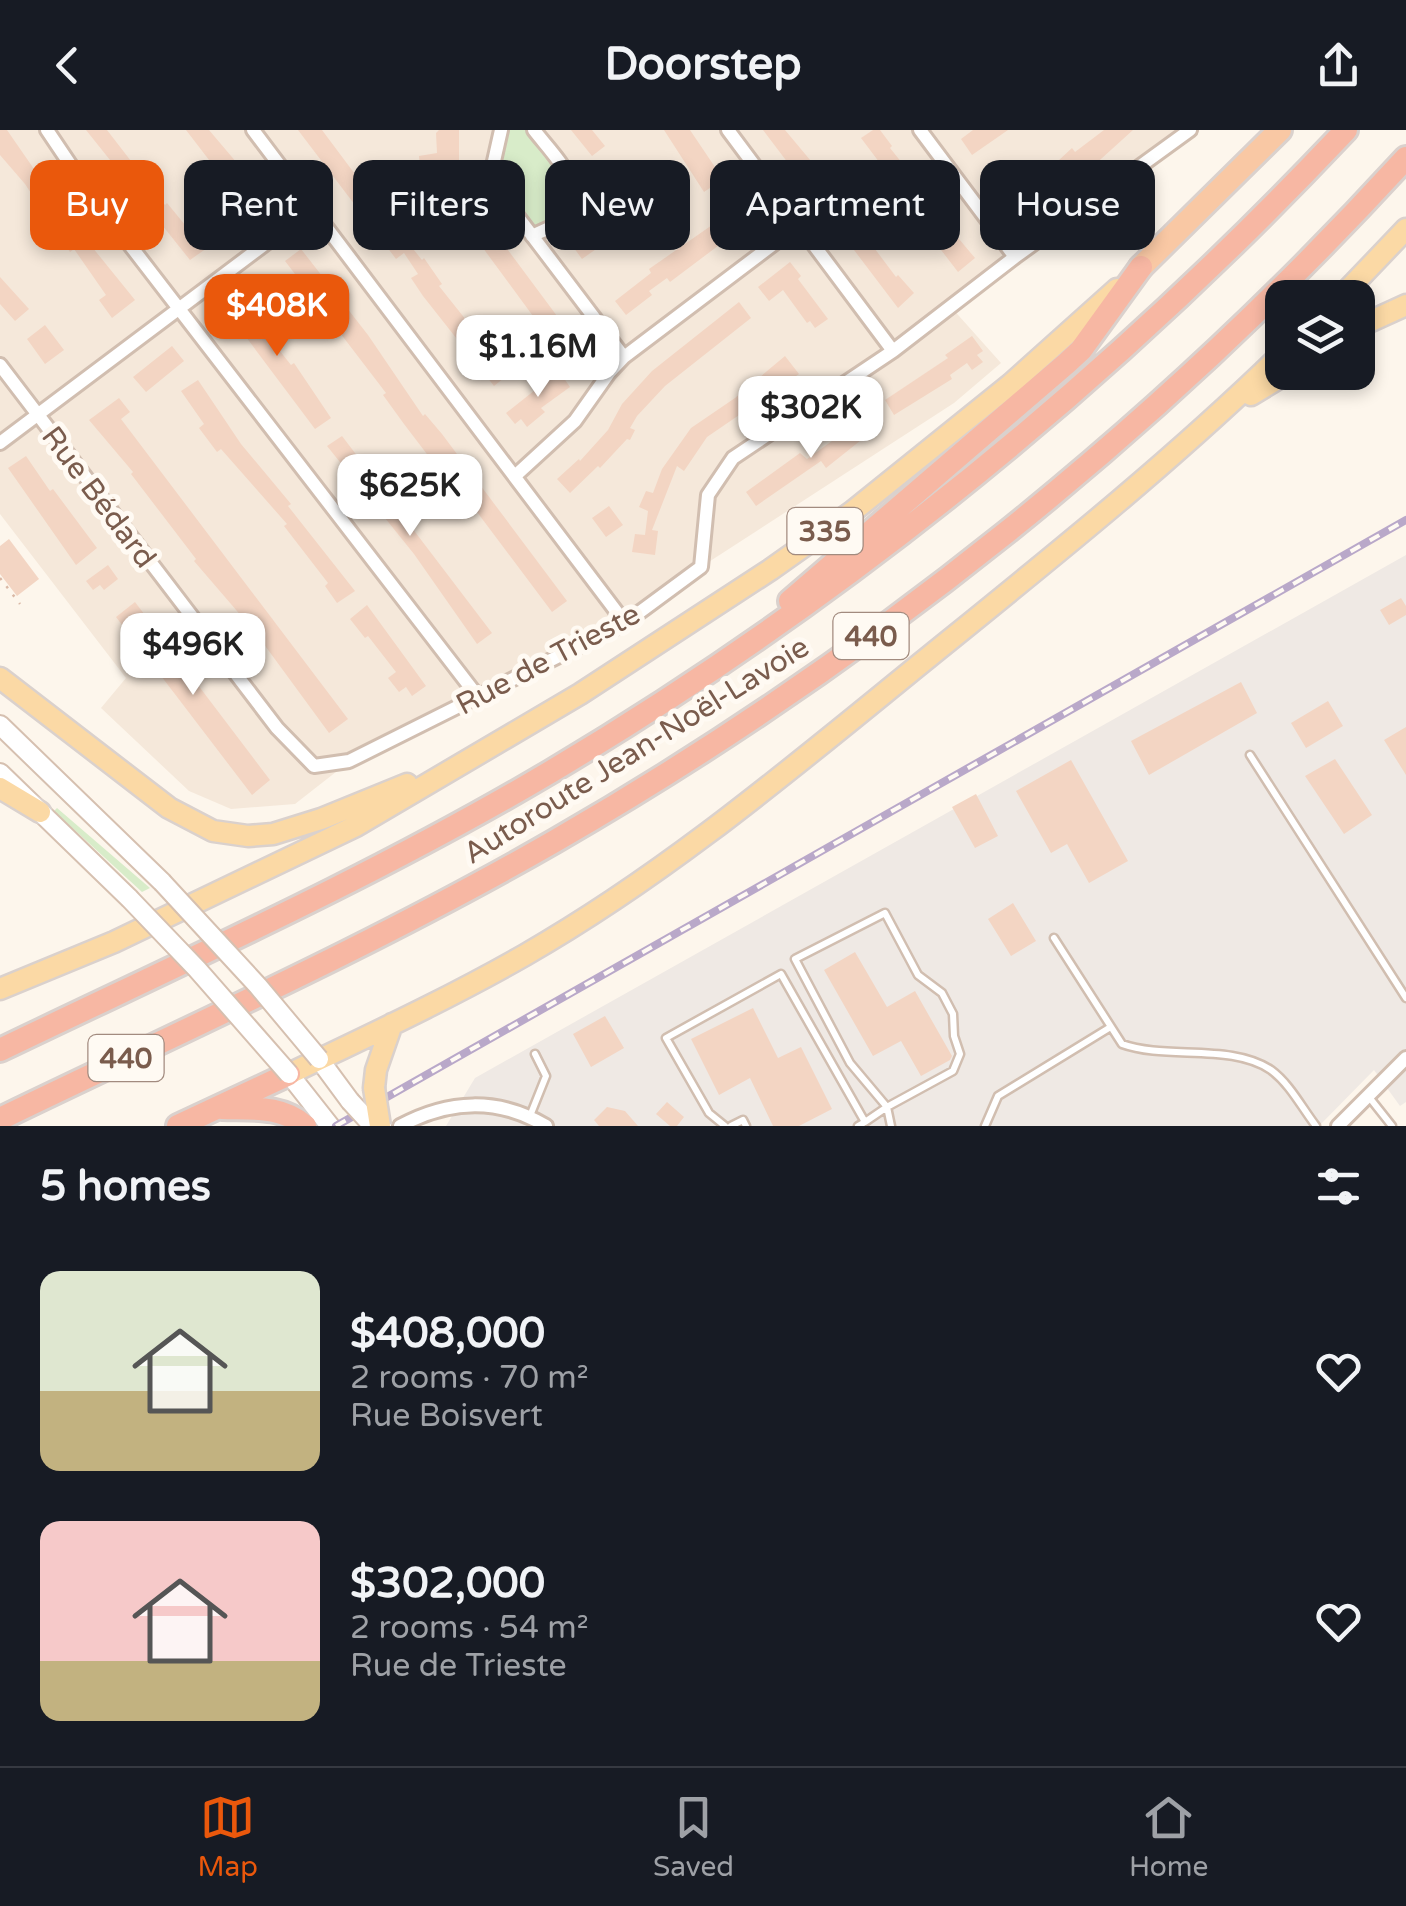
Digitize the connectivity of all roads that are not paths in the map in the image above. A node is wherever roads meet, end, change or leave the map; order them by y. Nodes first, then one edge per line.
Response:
1 (48, 130) edge
2 (253, 130) edge
3 (500, 130) edge
4 (534, 130) edge
5 (728, 130) edge
6 (920, 130) edge
7 (1190, 130) edge
8 (1280, 130) edge
9 (1346, 130) edge
10 (1406, 158) edge
11 (276, 160) edge
12 (751, 160) edge
13 (1406, 228) edge
14 (333, 235) edge
15 (532, 236) junction
16 (257, 250) edge
17 (765, 250) edge
18 (819, 250) edge
19 (1015, 257) junction
20 (1141, 267) junction
21 (1357, 280) edge
22 (1406, 305) edge
23 (180, 308) junction
24 (1375, 320) edge
25 (893, 351) junction
26 (624, 356) junction
27 (0, 365) edge
28 (1265, 370) edge
29 (1265, 386) edge
30 (36, 414) junction
31 (1216, 417) junction
32 (0, 443) edge
33 (515, 476) junction
34 (625, 622) junction
35 (0, 678) edge
36 (694, 682) junction
37 (478, 697) junction
38 (0, 725) edge
39 (478, 754) junction
40 (1250, 755) dead end
41 (314, 766) joint
42 (0, 773) edge
43 (0, 788) edge
44 (40, 812) junction
45 (1054, 938) dead end
46 (0, 989) edge
47 (1406, 998) edge
48 (392, 1024) junction
49 (1109, 1028) junction
50 (0, 1050) edge
51 (536, 1054) dead end
52 (1406, 1058) edge
53 (319, 1060) junction
54 (289, 1074) junction
55 (1368, 1096) junction
56 (255, 1099) junction
57 (887, 1107) junction
58 (530, 1117) junction
59 (0, 1119) edge
60 (861, 1124) edge
61 (178, 1126) edge
62 (305, 1126) edge
63 (330, 1126) edge
64 (377, 1126) edge
65 (400, 1126) edge
66 (546, 1126) edge
67 (728, 1126) edge
68 (746, 1126) edge
69 (891, 1126) edge
70 (985, 1126) edge
71 (1316, 1126) edge
72 (1338, 1126) edge
73 (1392, 1126) edge

1 - 23 street
2 - 11 street
3 - 15 street
4 - 15 street
5 - 12 street
6 - 19 street
7 - 19 street, Rue de Trieste
8 - 20 highway, 335
9 - 36 highway, Autoroute Jean-Noël-Lavoie / 440
10 - 59 highway, Autoroute Jean-Noël-Lavoie / 440
13 - 21 main road
14 - 33 street
15 - 26 street
16 - 23 street
17 - 26 street
18 - 25 street
19 - 25 street, Rue de Trieste
20 - 36 highway
20 - 39 main road, 335
22 - 24 main road
23 - 30 street
23 - 37 street
25 - 34 street, Rue de Trieste
26 - 33 street
27 - 30 street, Rue Bédard
28 - 31 main road
29 - 31 main road
30 - 32 street
30 - 41 street, Rue Bédard
31 - 48 main road
33 - 34 street
34 - 37 street, Rue de Trieste
35 - 39 main road
36 - 50 highway, Autoroute Jean-Noël-Lavoie / 440
37 - 41 street, Rue de Trieste
38 - 53 main road, bridge
39 - 46 main road, 335
40 - 47 lane
42 - 44 main road
43 - 44 main road
44 - 54 main road, bridge
45 - 49 lane
48 - 53 main road
48 - 64 main road, bridge
49 - 70 lane
49 - 71 lane
51 - 58 lane
52 - 55 street
53 - 54 main road
53 - 64 main road, bridge
54 - 56 highway
54 - 63 main road
55 - 72 street
55 - 73 lane
56 - 61 highway
56 - 62 highway
57 - 57 lane
57 - 60 lane
57 - 69 lane
58 - 65 street
58 - 66 street
60 - 67 lane
67 - 68 lane

